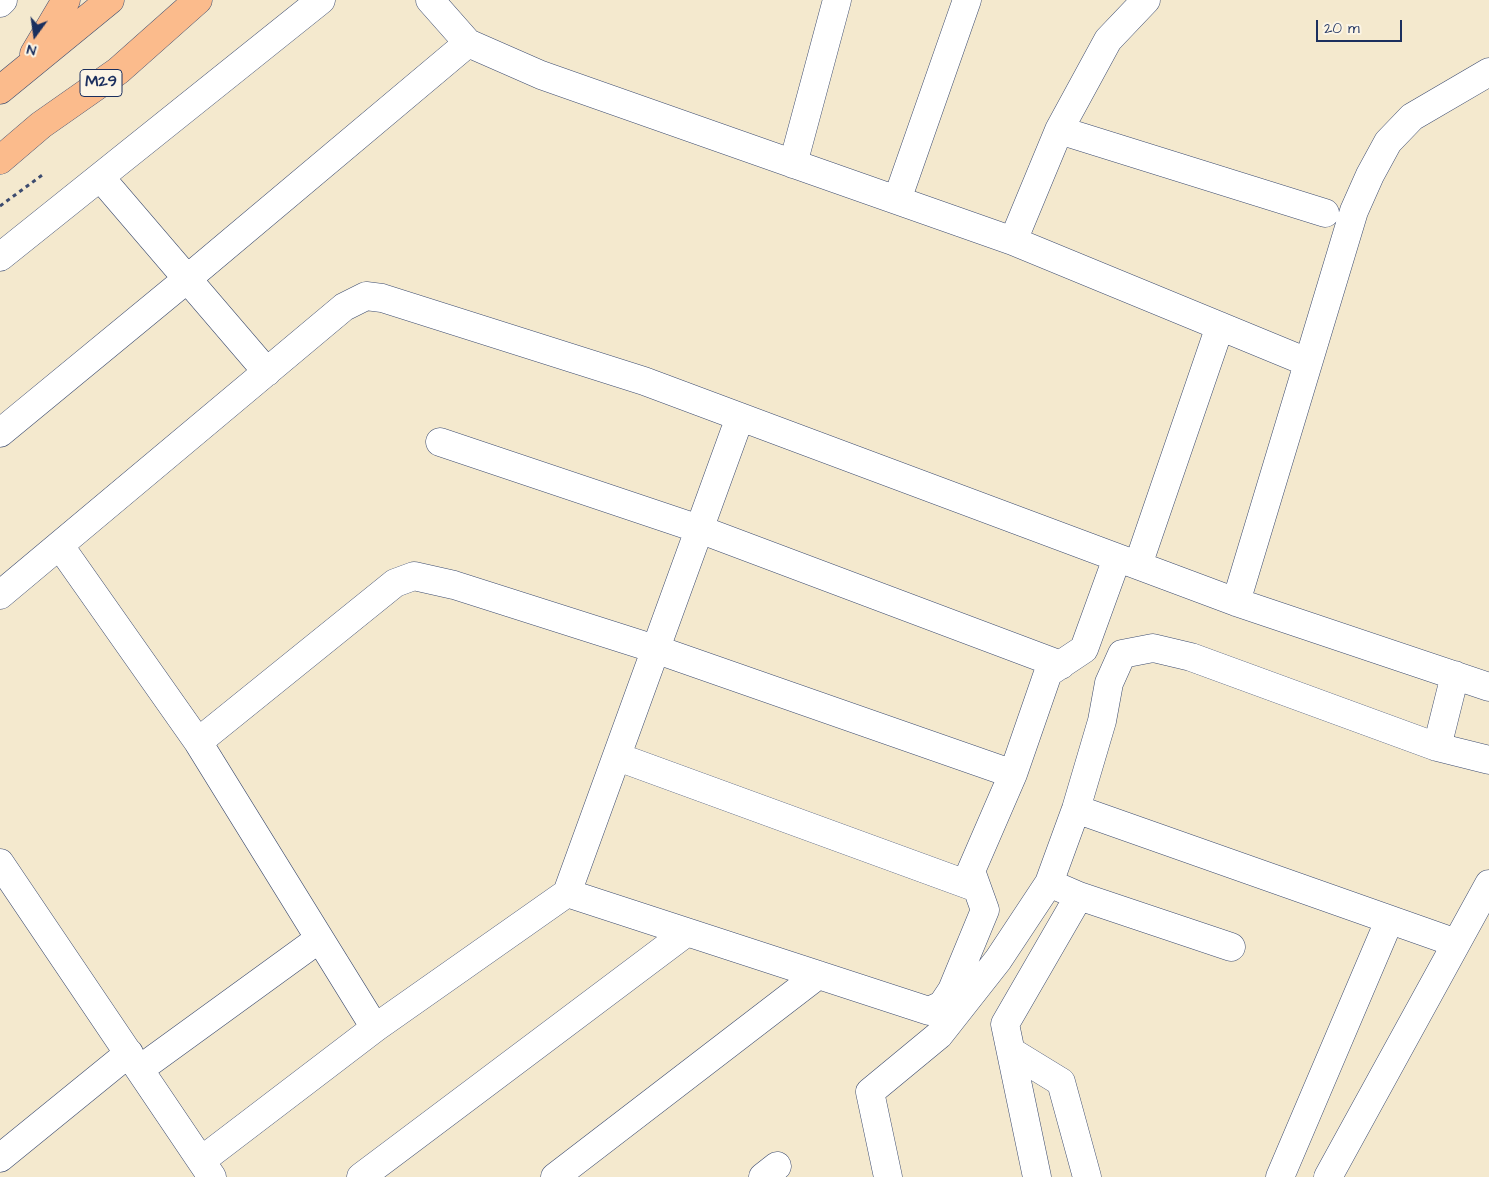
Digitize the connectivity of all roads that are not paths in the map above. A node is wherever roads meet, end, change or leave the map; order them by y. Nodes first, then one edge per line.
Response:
1 (3, 0) edge
2 (66, 0) edge
3 (110, 0) edge
4 (198, 0) edge
5 (321, 0) edge
6 (430, 0) edge
7 (837, 0) edge
8 (967, 0) edge
9 (1146, 0) edge
10 (0, 3) edge
11 (468, 43) junction
12 (24, 70) junction
13 (1489, 72) edge
14 (0, 90) edge
15 (1059, 130) junction
16 (0, 160) edge
17 (793, 164) junction
18 (100, 177) junction
19 (897, 200) junction
20 (1325, 213) dead end
21 (1013, 241) junction
22 (0, 257) edge
23 (187, 279) junction
24 (1220, 326) junction
25 (1307, 362) junction
26 (267, 372) junction
27 (740, 417) junction
28 (0, 433) edge
29 (440, 442) dead end
30 (699, 529) junction
31 (60, 546) junction
32 (1127, 561) junction
33 (0, 595) edge
34 (1236, 602) junction
35 (656, 649) junction
36 (1061, 665) junction
37 (1455, 675) junction
38 (1489, 687) edge
39 (198, 742) junction
40 (1437, 747) junction
41 (618, 757) junction
42 (1489, 760) edge
43 (1013, 774) junction
44 (1076, 809) junction
45 (4, 878) edge
46 (1048, 883) junction
47 (1489, 884) edge
48 (977, 888) junction
49 (568, 893) junction
50 (1079, 896) junction
51 (1389, 921) junction
52 (687, 932) junction
53 (319, 938) junction
54 (1456, 943) junction
55 (1230, 947) dead end
56 (818, 975) junction
57 (375, 1028) junction
58 (1012, 1052) junction
59 (134, 1061) junction
60 (0, 1158) edge
61 (207, 1168) edge
62 (360, 1177) edge
63 (555, 1177) edge
64 (888, 1177) edge
65 (1037, 1177) edge
66 (1087, 1177) edge
67 (1280, 1177) edge
68 (1328, 1177) edge

1 - 10 street
2 - 12 main road
3 - 12 main road
4 - 16 main road, M29
5 - 18 street
6 - 11 street
7 - 17 street
8 - 19 street
9 - 15 street
11 - 17 street
11 - 23 street
12 - 14 main road
13 - 25 street
15 - 20 street
15 - 21 street
17 - 19 street
18 - 22 street
18 - 23 street
19 - 21 street
21 - 24 street
23 - 26 street
23 - 28 street
24 - 25 street
24 - 32 street
25 - 34 street
26 - 27 street
26 - 31 street
27 - 30 street
27 - 32 street
29 - 30 street
30 - 35 street
30 - 36 street
31 - 33 street
31 - 39 street
32 - 34 street
32 - 36 street
34 - 37 street
35 - 39 street
35 - 41 street
35 - 43 street
36 - 43 street
37 - 38 street
37 - 40 street
39 - 53 street
40 - 42 street
40 - 44 street
41 - 48 street
41 - 49 street
43 - 48 street
44 - 46 street
44 - 51 street
45 - 59 street
46 - 50 street
46 - 64 street
47 - 54 street
48 - 56 street
49 - 52 street
49 - 57 street
50 - 55 street
50 - 58 street
51 - 54 street
51 - 67 street
52 - 56 street
52 - 62 street
53 - 57 street
53 - 59 street
54 - 68 street
56 - 63 street
57 - 61 street
58 - 65 street
58 - 66 street
59 - 60 street
59 - 61 street

